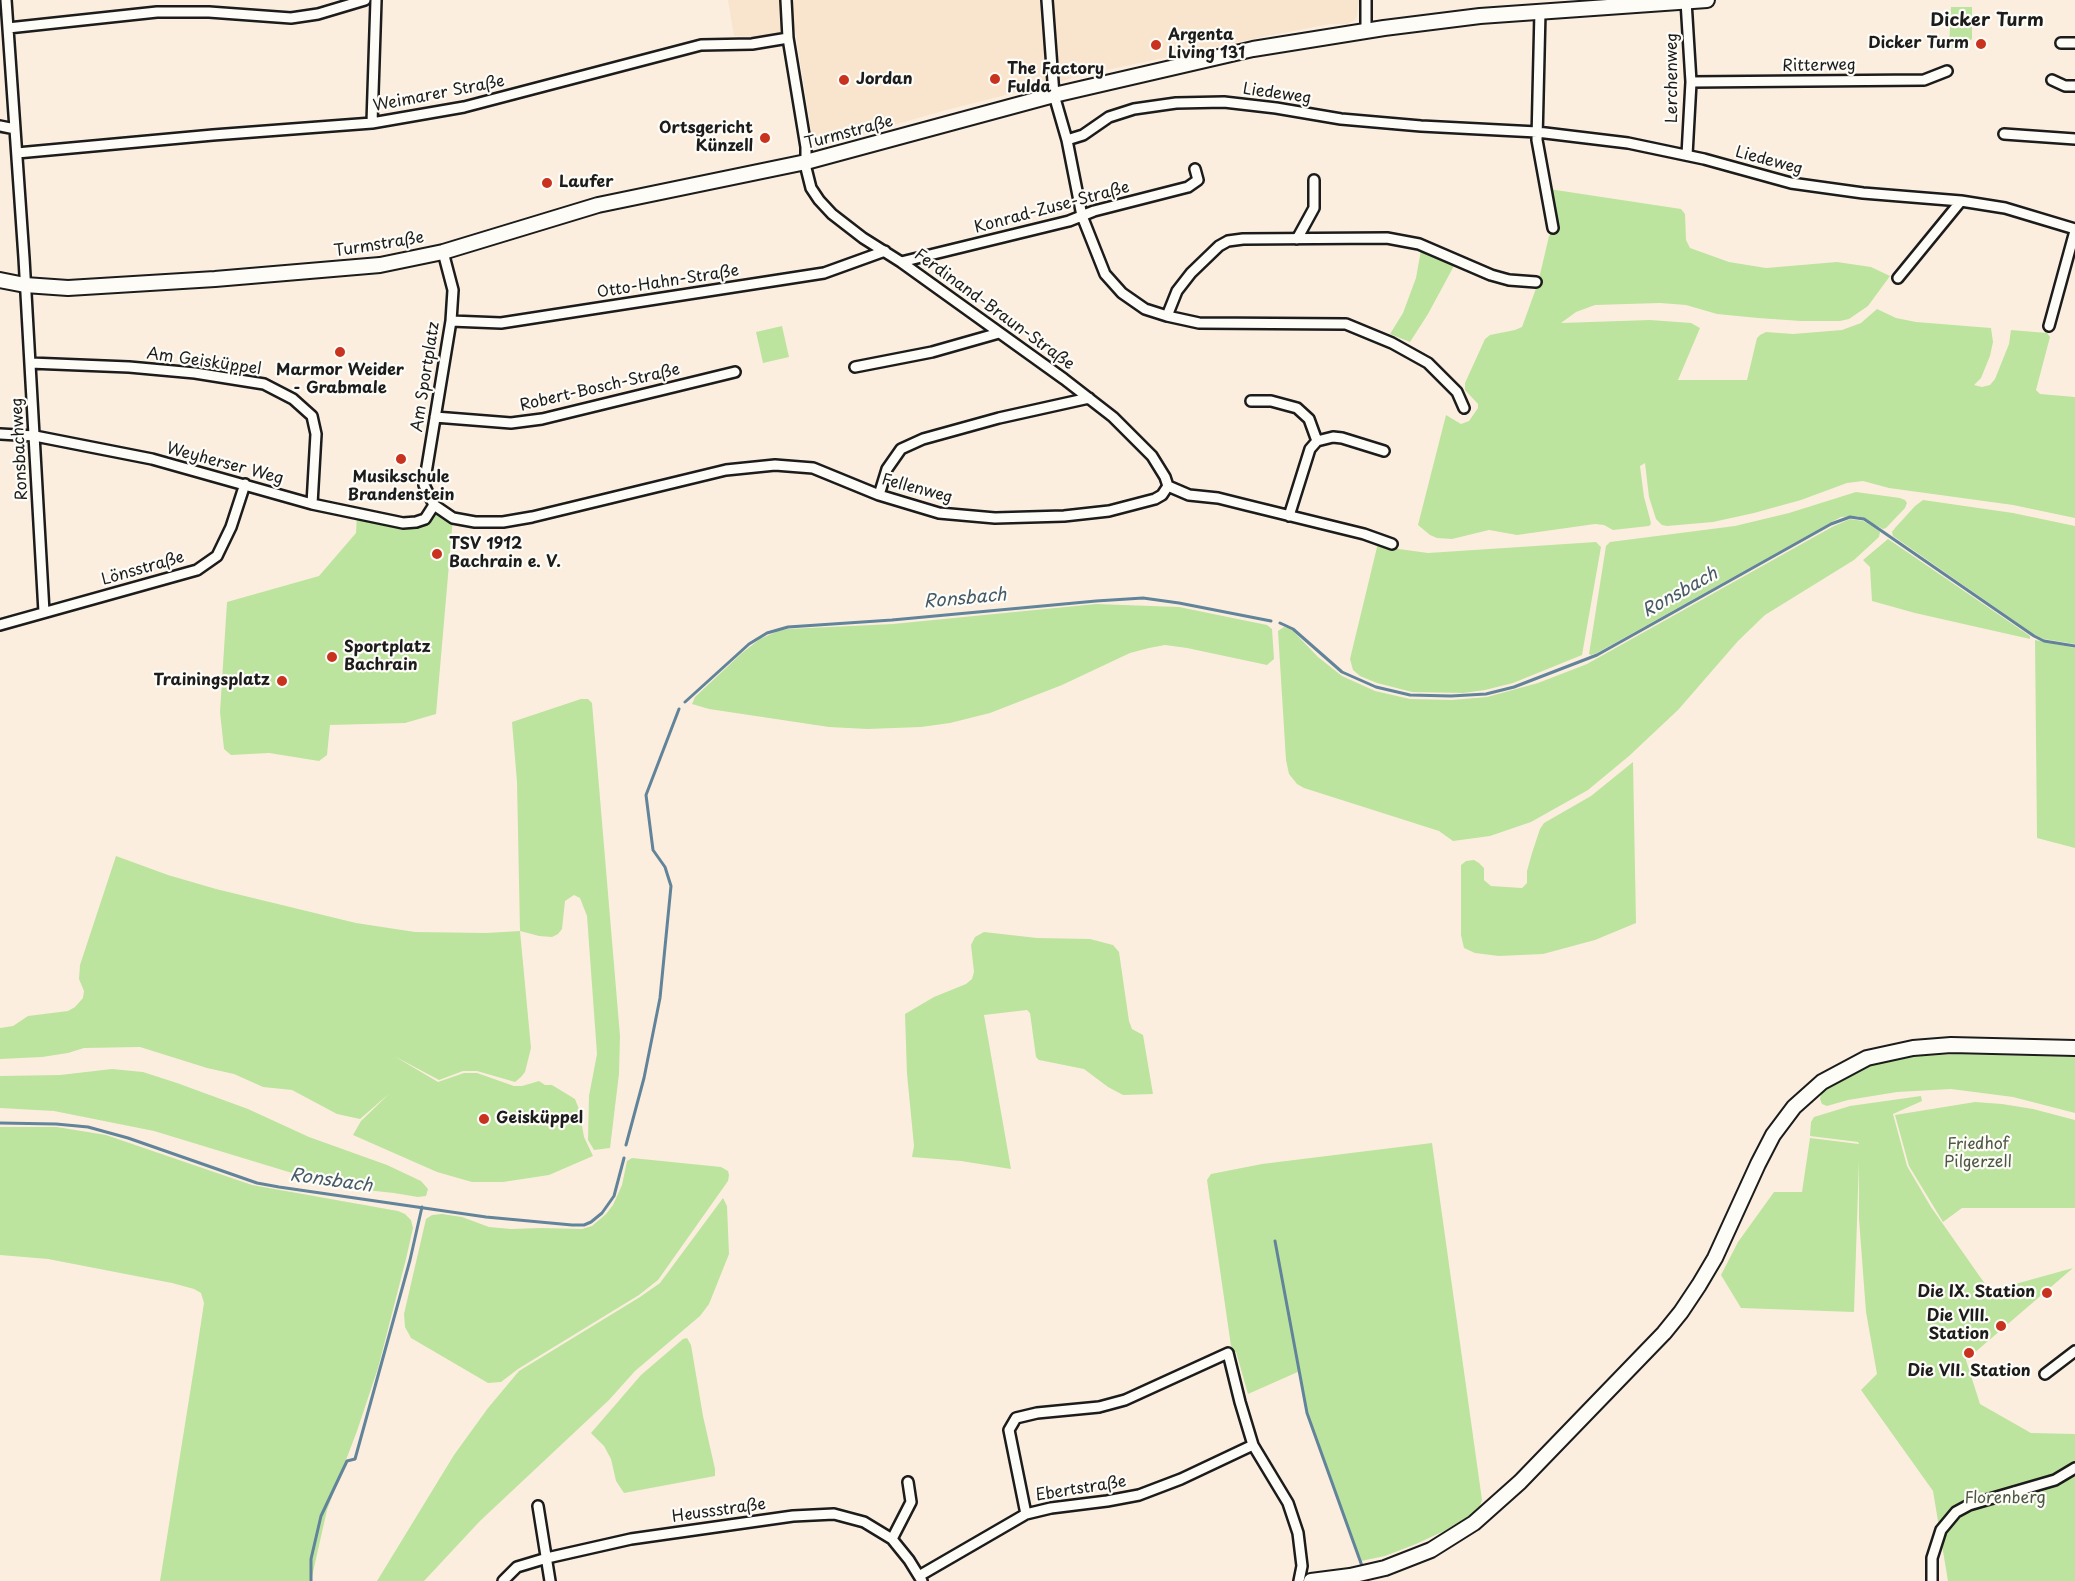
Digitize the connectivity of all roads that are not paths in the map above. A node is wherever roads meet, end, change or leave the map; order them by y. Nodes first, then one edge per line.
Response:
1 (6, 0) edge
2 (365, 0) edge
3 (376, 0) edge
4 (786, 0) edge
5 (1047, 0) edge
6 (1366, 0) edge
7 (1707, 0) edge
8 (1686, 1) edge
9 (1540, 11) junction
10 (8, 28) junction
11 (1366, 30) junction
12 (788, 38) junction
13 (2061, 43) dead end
14 (2075, 44) edge
15 (1947, 71) dead end
16 (2052, 80) dead end
17 (1691, 82) junction
18 (2075, 86) edge
19 (1054, 95) junction
20 (372, 123) junction
21 (0, 126) edge
22 (15, 129) junction
23 (1537, 132) junction
24 (2004, 134) dead end
25 (2075, 139) edge
26 (1067, 140) junction
27 (17, 153) junction
28 (1687, 155) junction
29 (806, 162) junction
30 (1195, 169) dead end
31 (1314, 180) dead end
32 (1961, 201) junction
33 (1082, 216) junction
34 (1553, 228) dead end
35 (2075, 230) edge
36 (1297, 239) junction
37 (885, 251) junction
38 (443, 252) junction
39 (901, 262) junction
40 (1898, 278) dead end
41 (0, 280) edge
42 (1536, 282) dead end
43 (25, 285) junction
44 (1167, 316) junction
45 (451, 321) junction
46 (2049, 326) dead end
47 (999, 333) junction
48 (30, 363) junction
49 (855, 367) dead end
50 (735, 372) dead end
51 (1089, 398) junction
52 (1251, 402) dead end
53 (1464, 408) dead end
54 (435, 417) junction
55 (0, 434) edge
56 (35, 436) junction
57 (1317, 441) junction
58 (1383, 451) dead end
59 (245, 484) junction
60 (1168, 486) junction
61 (879, 495) junction
62 (312, 504) junction
63 (434, 505) junction
64 (1289, 516) junction
65 (1392, 544) dead end
66 (44, 612) junction
67 (0, 625) edge
68 (2075, 1048) edge
69 (2075, 1351) edge
70 (2045, 1374) dead end
71 (1253, 1445) junction
72 (2075, 1468) edge
73 (908, 1482) dead end
74 (538, 1506) dead end
75 (1026, 1514) junction
76 (892, 1539) junction
77 (547, 1558) junction
78 (920, 1579) edge
79 (503, 1581) edge
80 (550, 1581) edge
81 (1299, 1581) edge
82 (1311, 1581) edge
83 (1932, 1581) edge

1 - 10 street, Ronsbachweg
2 - 10 street
3 - 20 street
4 - 12 street, Ferdinand-Braun-Straße
5 - 19 street
6 - 11 street
7 - 8 main road, Turmstraße
8 - 9 main road, Turmstraße
8 - 17 street, Lerchenweg
9 - 11 main road, Turmstraße
9 - 23 street
10 - 22 street, Ronsbachweg
11 - 19 main road, Turmstraße
12 - 20 street, Weimarer Straße
12 - 29 street, Ferdinand-Braun-Straße
13 - 14 street
15 - 17 street, Ritterweg
16 - 18 street
17 - 28 street, Lerchenweg
19 - 26 street
19 - 29 main road, Turmstraße
20 - 27 street, Weimarer Straße
21 - 22 street
22 - 27 street, Ronsbachweg
23 - 26 street, Liedeweg
23 - 28 street, Liedeweg
23 - 34 street
24 - 25 street
26 - 33 street
27 - 43 street, Ronsbachweg
28 - 32 street, Liedeweg
29 - 37 street, Ferdinand-Braun-Straße
29 - 38 main road, Turmstraße
30 - 33 street, Konrad-Zuse-Straße
31 - 36 street
32 - 35 street, Liedeweg
32 - 40 street
33 - 39 street, Konrad-Zuse-Straße
33 - 44 street
35 - 46 street
36 - 42 street
36 - 44 street
37 - 39 street, Ferdinand-Braun-Straße
37 - 45 street, Otto-Hahn-Straße
38 - 43 main road, Turmstraße
38 - 45 street, Am Sportplatz
39 - 47 street, Ferdinand-Braun-Straße
41 - 43 main road, Turmstraße
43 - 48 street, Ronsbachweg
44 - 53 street
45 - 54 street, Am Sportplatz
47 - 49 street
47 - 51 street, Ferdinand-Braun-Straße
48 - 56 street, Ronsbachweg
48 - 62 street, Am Geisküppel
50 - 54 street, Robert-Bosch-Straße
51 - 60 street, Ferdinand-Braun-Straße
51 - 61 street
52 - 57 street
54 - 63 street, Am Sportplatz
55 - 56 street, Weyherser Weg
56 - 59 street, Weyherser Weg
56 - 66 street, Ronsbachweg
57 - 58 street
57 - 64 street
59 - 62 street, Weyherser Weg
59 - 66 street, Lönsstraße
60 - 61 street, Fellenweg
60 - 64 street
61 - 63 street, Fellenweg
62 - 63 street, Weyherser Weg
64 - 65 street
66 - 67 street, Lönsstraße
68 - 82 main road
69 - 70 street
71 - 75 street, Ebertstraße
71 - 75 street
71 - 81 street
72 - 83 street
73 - 76 street
74 - 77 street
75 - 78 street, Ebertstraße
76 - 77 street, Heussstraße
76 - 78 street, Heussstraße
77 - 79 street, Heussstraße
77 - 80 street

